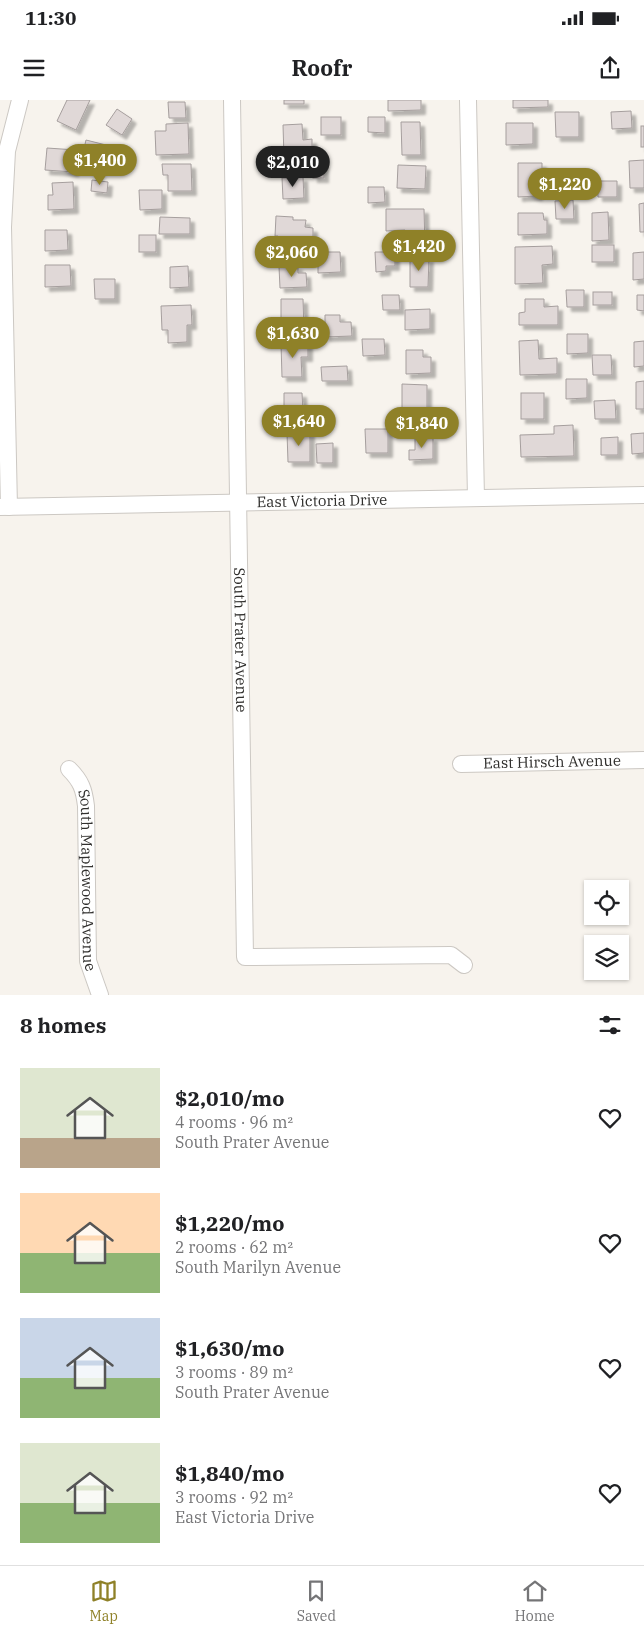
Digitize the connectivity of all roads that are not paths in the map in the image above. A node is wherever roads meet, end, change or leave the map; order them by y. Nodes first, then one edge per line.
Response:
1 (20, 100) edge
2 (232, 100) edge
3 (468, 100) edge
4 (1, 227) edge
5 (644, 495) edge
6 (476, 498) junction
7 (238, 503) junction
8 (4, 507) edge
9 (644, 760) edge
10 (461, 764) dead end
11 (68, 769) dead end
12 (464, 965) dead end
13 (100, 995) edge

1 - 4 street
2 - 7 street, South Prater Avenue
3 - 6 street
4 - 8 street
5 - 6 street, East Victoria Drive
6 - 7 street, East Victoria Drive
7 - 8 street, East Victoria Drive
7 - 12 street, South Prater Avenue
9 - 10 street, East Hirsch Avenue
11 - 13 street, South Maplewood Avenue

